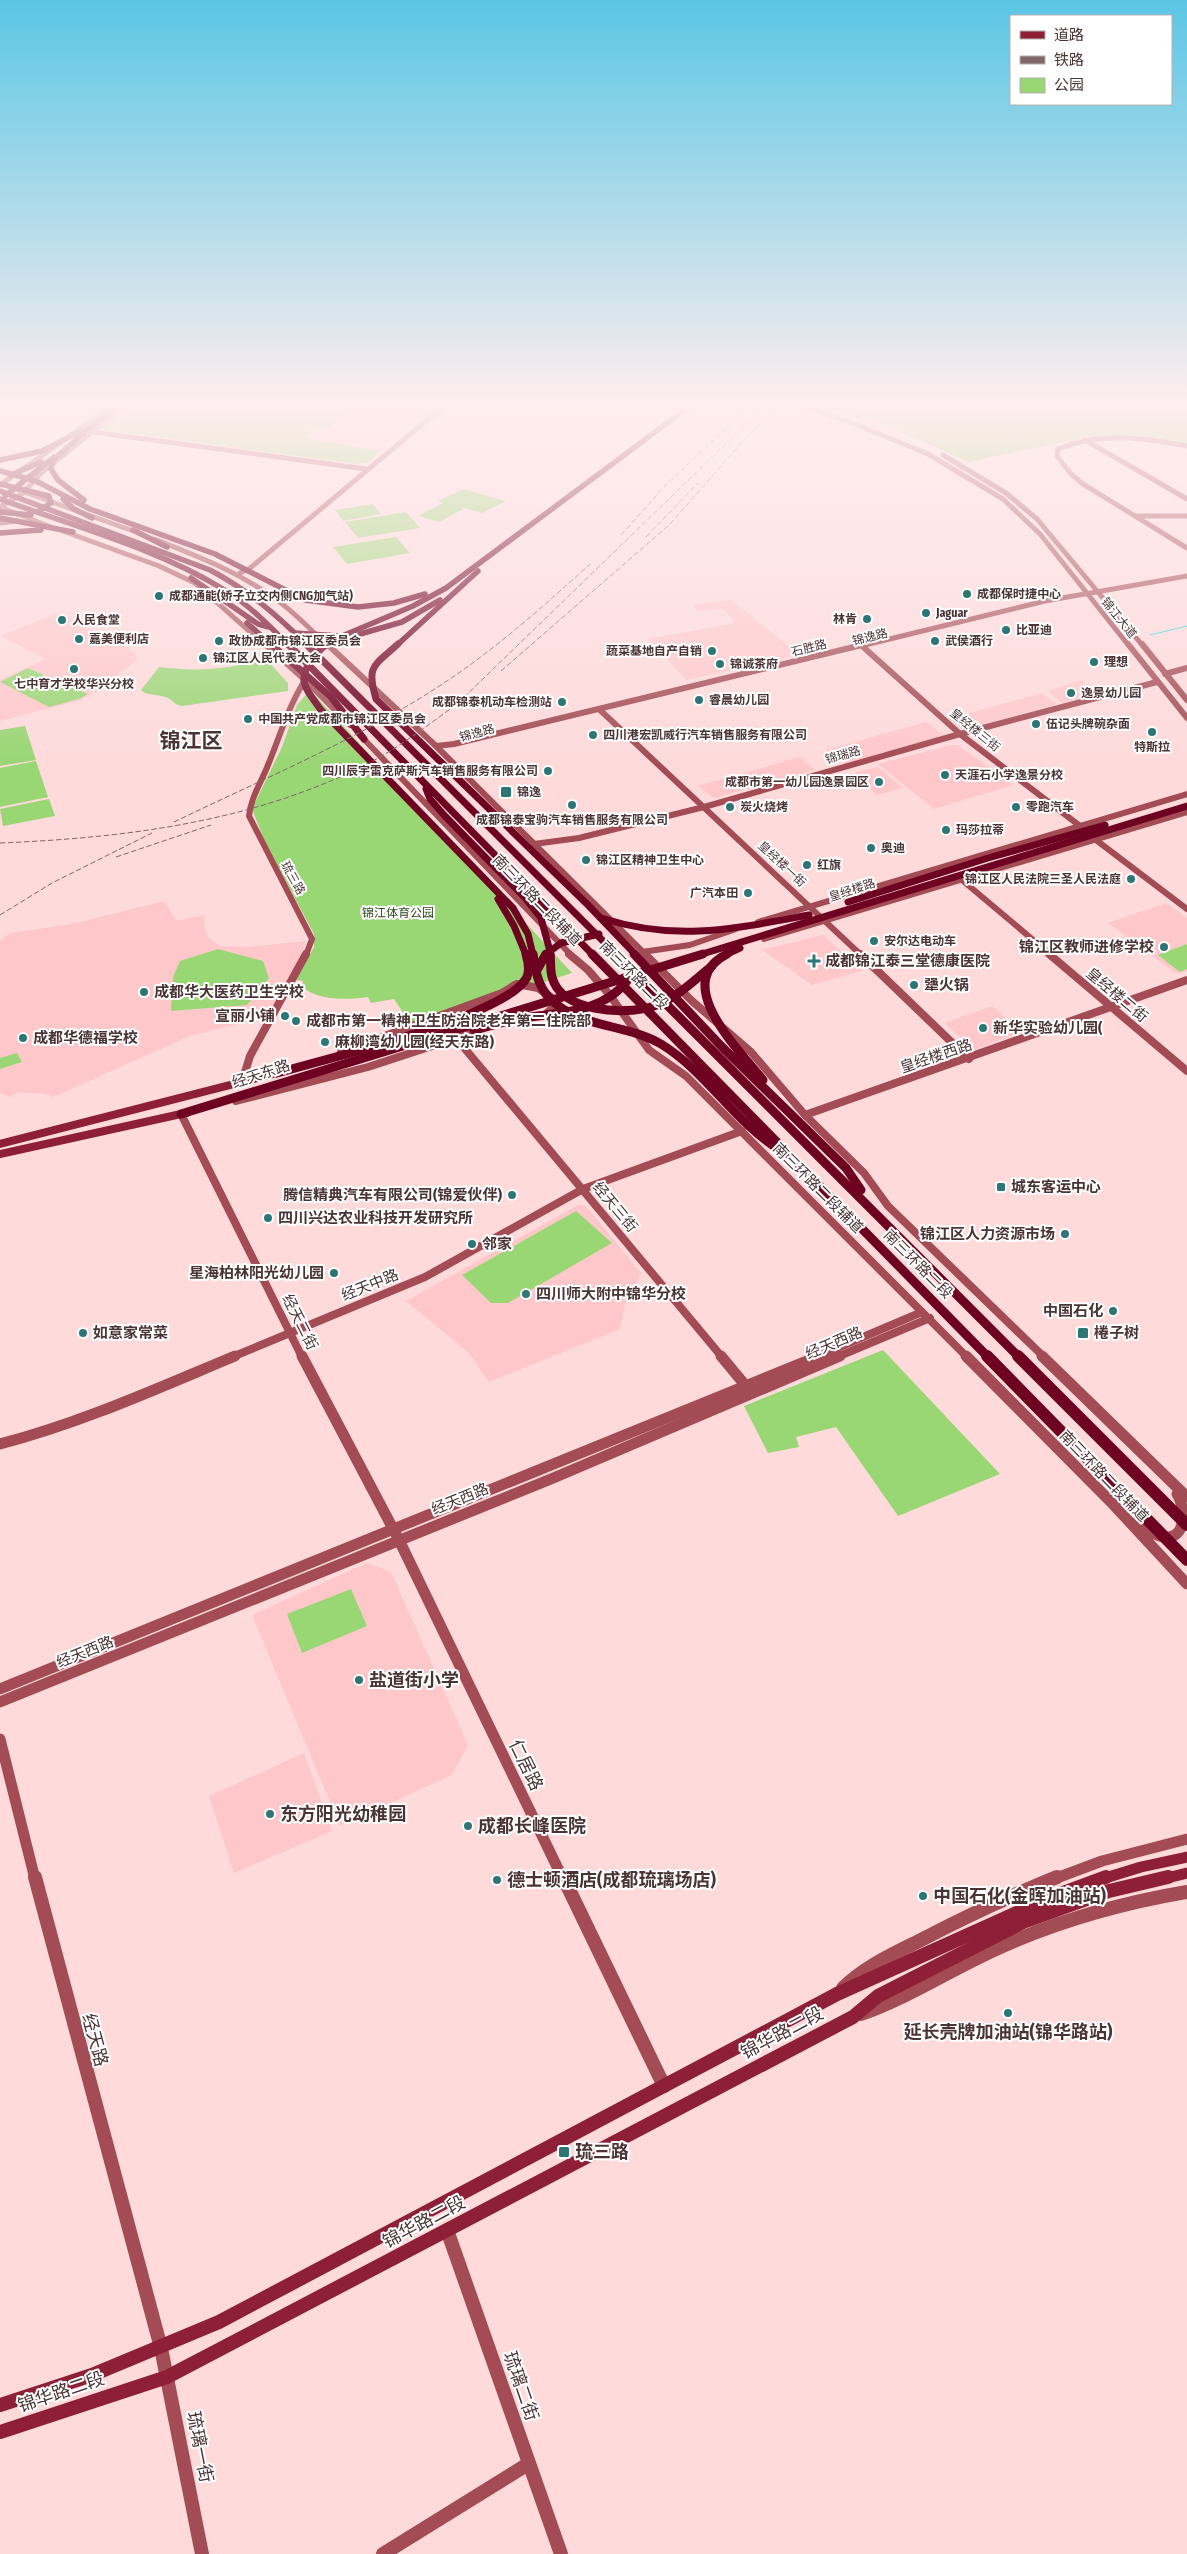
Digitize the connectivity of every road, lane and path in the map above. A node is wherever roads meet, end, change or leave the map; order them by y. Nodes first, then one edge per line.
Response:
1 (37, 525) edge
2 (46, 525) edge
3 (70, 525) edge
4 (96, 525) edge
5 (112, 525) edge
6 (114, 525) edge
7 (123, 525) edge
8 (137, 525) edge
9 (298, 525) edge
10 (529, 525) edge
11 (539, 525) edge
12 (1031, 525) edge
13 (1042, 525) edge
14 (1150, 525) edge
15 (0, 533) edge
16 (93, 539) junction
17 (170, 548) junction
18 (1187, 548) edge
19 (470, 569) junction
20 (478, 571) junction
21 (236, 574) junction
22 (1187, 577) edge
23 (196, 583) junction
24 (207, 588) junction
25 (1101, 594) junction
26 (235, 596) junction
27 (1089, 597) junction
28 (236, 612) junction
29 (300, 638) junction
30 (260, 641) junction
31 (863, 647) junction
32 (1187, 668) edge
33 (1165, 674) junction
34 (305, 680) junction
35 (1158, 682) junction
36 (1187, 700) edge
37 (600, 711) junction
38 (1187, 718) edge
39 (960, 734) junction
40 (364, 739) junction
41 (436, 746) junction
42 (446, 756) junction
43 (438, 777) junction
44 (423, 782) junction
45 (1187, 794) edge
46 (1187, 800) edge
47 (1187, 806) edge
48 (704, 807) junction
49 (1187, 812) edge
50 (1080, 826) junction
51 (1045, 836) junction
52 (1096, 840) junction
53 (534, 844) junction
54 (1026, 847) junction
55 (1041, 857) junction
56 (998, 866) junction
57 (478, 872) junction
58 (962, 880) junction
59 (871, 889) junction
60 (886, 904) junction
61 (1187, 909) edge
62 (810, 914) junction
63 (825, 921) junction
64 (673, 934) junction
65 (618, 938) junction
66 (562, 948) junction
67 (642, 952) junction
68 (712, 966) junction
69 (536, 971) junction
70 (661, 972) junction
71 (1187, 980) edge
72 (517, 984) junction
73 (526, 1004) junction
74 (1111, 1008) junction
75 (544, 1016) junction
76 (456, 1038) junction
77 (639, 1040) junction
78 (383, 1044) junction
79 (969, 1059) junction
80 (1187, 1071) edge
81 (277, 1073) junction
82 (242, 1082) junction
83 (239, 1096) junction
84 (788, 1111) junction
85 (181, 1114) junction
86 (806, 1116) junction
87 (742, 1131) junction
88 (801, 1140) junction
89 (0, 1144) edge
90 (0, 1154) edge
91 (797, 1161) junction
92 (583, 1189) junction
93 (861, 1190) junction
94 (913, 1253) junction
95 (926, 1315) junction
96 (289, 1332) junction
97 (750, 1391) junction
98 (0, 1444) edge
99 (1148, 1459) junction
100 (1187, 1497) edge
101 (1111, 1502) junction
102 (1187, 1525) edge
103 (393, 1528) junction
104 (399, 1540) junction
105 (1187, 1560) edge
106 (1187, 1584) edge
107 (0, 1689) edge
108 (0, 1702) edge
109 (0, 1739) edge
110 (1187, 1839) edge
111 (1187, 1857) edge
112 (1187, 1873) edge
113 (1068, 1891) joint
114 (1187, 1892) edge
115 (836, 1994) junction
116 (853, 2017) junction
117 (664, 2086) junction
118 (446, 2230) junction
119 (161, 2348) junction
120 (167, 2377) junction
121 (0, 2405) edge
122 (0, 2432) edge
123 (528, 2464) junction
124 (202, 2554) edge
125 (383, 2554) edge
126 (561, 2554) edge

1 - 16 highway
2 - 23 street, 南三环路二段辅道
3 - 26 highway, 南三环路二段
4 - 29 highway, 南三环路二段
5 - 17 highway
6 - 21 street
7 - 17 highway
8 - 19 highway
9 - 21 street
10 - 19 highway
11 - 20 highway
12 - 27 street, 锦江大道
13 - 25 street, 锦江大道
14 - 18 street
15 - 16 highway
16 - 24 highway
17 - 29 highway
19 - 57 highway
20 - 24 highway
20 - 65 highway
21 - 41 street
22 - 25 street, 锦逸路
23 - 28 street
23 - 30 street, 南三环路二段辅道
24 - 40 highway
25 - 27 street, 锦逸路
25 - 33 street, 锦江大道
26 - 28 highway
26 - 44 highway, 南三环路二段
27 - 31 street, 锦逸路
27 - 35 street, 锦江大道
28 - 30 street
29 - 43 highway, 南三环路二段
30 - 34 street, 南三环路二段辅道
31 - 37 street, 锦逸路
31 - 39 street, 皇经楼三街
32 - 33 street
33 - 36 street, 锦江大道
34 - 40 street, 南三环路二段辅道
34 - 82 street, 琉三路
35 - 38 street, 锦江大道
35 - 39 street, 锦瑞路
37 - 41 street
37 - 42 street, 锦逸路
37 - 48 street, 皇经楼一街
39 - 48 street, 锦瑞路
39 - 50 street, 皇经楼三街
40 - 66 street, 南三环路二段辅道
41 - 42 street
42 - 53 street
43 - 64 highway
43 - 88 highway, 南三环路二段
44 - 68 highway
44 - 91 highway, 南三环路二段
45 - 50 street
46 - 54 highway, 皇经楼路
47 - 56 highway, 皇经楼路
48 - 53 street, 锦瑞路
48 - 62 street, 皇经楼一街
49 - 52 street
50 - 51 street
51 - 54 highway
51 - 59 street
52 - 55 street
52 - 61 street
53 - 67 street
54 - 62 highway, 皇经楼路
55 - 56 highway
55 - 58 street
56 - 62 highway, 皇经楼路
57 - 69 highway
57 - 78 highway
58 - 60 street
58 - 74 street, 皇经楼二街
59 - 60 street
59 - 62 street
60 - 63 street
62 - 63 street, 皇经楼一街
62 - 64 highway
62 - 67 street
62 - 68 highway
62 - 73 highway, 皇经楼路
63 - 70 street
63 - 79 street, 皇经楼一街
64 - 69 highway
65 - 83 highway
65 - 84 highway
66 - 72 street
66 - 77 street, 南三环路二段辅道
67 - 70 street
68 - 84 highway
69 - 91 highway
70 - 86 street
71 - 74 street, 皇经楼西路
72 - 75 street
72 - 81 street
73 - 78 highway, 经天东路
73 - 83 highway, 经天东路
74 - 79 street, 皇经楼西路
74 - 80 street, 皇经楼二街
75 - 76 street
75 - 77 street
76 - 85 street
76 - 92 street, 经天三街
77 - 87 street, 南三环路二段辅道
78 - 81 highway, 经天东路
79 - 86 street, 皇经楼西路
81 - 82 main road, 经天东路
82 - 89 main road, 经天东路
83 - 85 highway, 经天东路
84 - 93 highway
85 - 90 main road, 经天东路
85 - 96 street, 经天二街
86 - 99 street
87 - 92 street, 经天中路
87 - 95 street, 南三环路二段辅道
88 - 93 highway
88 - 94 highway, 南三环路二段
91 - 105 highway, 南三环路二段
92 - 96 street, 经天中路
92 - 97 street, 经天三街
93 - 94 highway
94 - 102 highway, 南三环路二段
95 - 97 street, 经天西路
95 - 101 street, 南三环路二段辅道
96 - 98 street, 经天中路
96 - 103 street, 经天二街
97 - 103 street, 经天西路
97 - 104 street, 经天西路
99 - 100 street
99 - 101 street
101 - 106 street, 南三环路二段辅道
103 - 104 street, 经天二街
103 - 107 street, 经天西路
104 - 108 street, 经天西路
104 - 117 street, 仁居路
109 - 119 street, 经天路
110 - 115 street, 锦华路二段
111 - 113 main road
112 - 116 main road, 锦华路二段
113 - 115 main road, 锦华路二段
114 - 116 street, 锦华路二段
115 - 117 main road, 锦华路二段
116 - 118 main road, 锦华路二段
117 - 119 main road, 锦华路二段
118 - 120 main road, 锦华路二段
118 - 123 street, 琉璃二街
119 - 120 street, 琉璃一街
119 - 121 main road, 锦华路二段
120 - 122 main road, 锦华路二段
120 - 124 street, 琉璃一街
123 - 125 street
123 - 126 street, 琉璃二街

